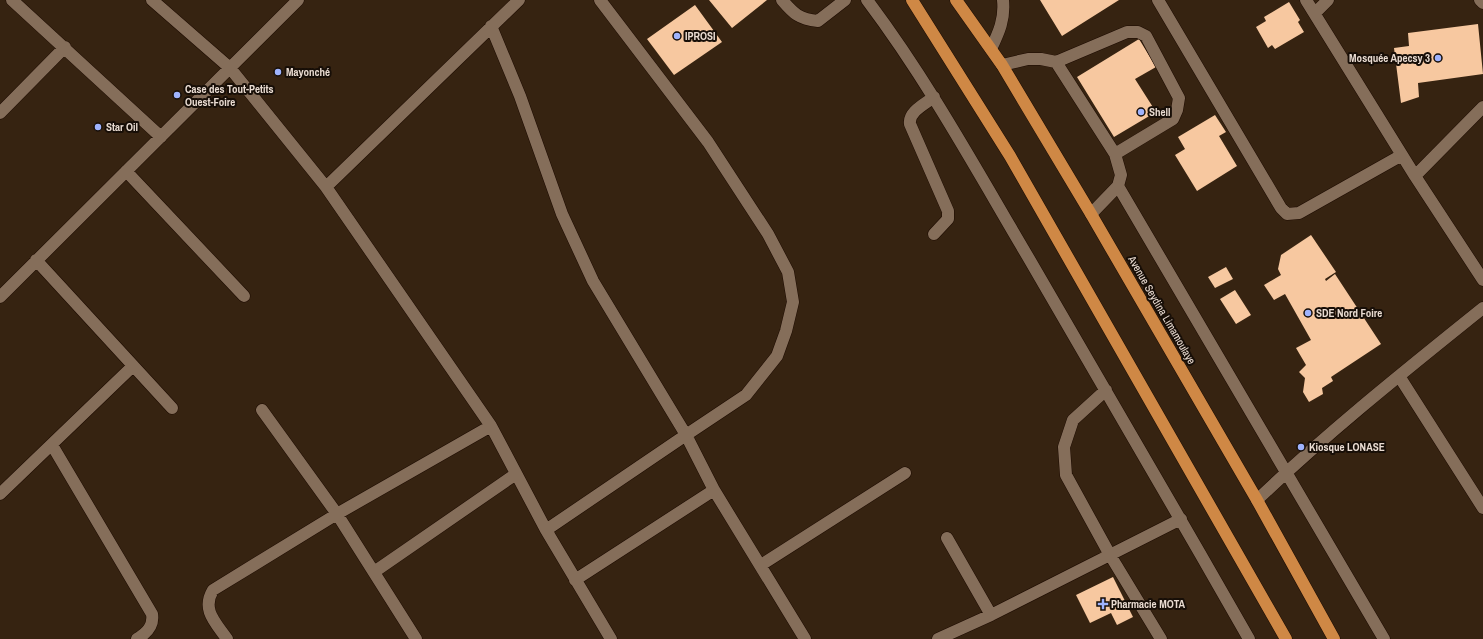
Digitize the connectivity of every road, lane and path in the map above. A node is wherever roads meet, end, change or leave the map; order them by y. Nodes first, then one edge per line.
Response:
1 (12, 0) edge
2 (152, 0) edge
3 (298, 0) edge
4 (519, 0) edge
5 (600, 0) edge
6 (782, 0) edge
7 (845, 0) edge
8 (867, 0) edge
9 (912, 0) edge
10 (956, 0) edge
11 (1003, 0) edge
12 (1158, 0) edge
13 (1306, 0) edge
14 (1328, 0) edge
15 (1480, 0) edge
16 (1483, 3) edge
17 (1314, 13) junction
18 (491, 26) junction
19 (65, 47) junction
20 (991, 49) junction
21 (1056, 62) junction
22 (1002, 65) junction
23 (230, 68) junction
24 (934, 97) junction
25 (1483, 107) edge
26 (0, 113) edge
27 (161, 137) junction
28 (1115, 154) junction
29 (1402, 155) junction
30 (126, 172) junction
31 (1414, 176) junction
32 (1118, 186) junction
33 (326, 187) junction
34 (1091, 214) junction
35 (934, 234) dead end
36 (36, 260) junction
37 (1483, 280) edge
38 (0, 296) edge
39 (244, 296) dead end
40 (1483, 308) edge
41 (133, 366) junction
42 (1399, 376) junction
43 (1106, 390) junction
44 (172, 408) dead end
45 (262, 410) dead end
46 (491, 426) junction
47 (686, 435) junction
48 (52, 445) junction
49 (905, 473) dead end
50 (1285, 473) junction
51 (516, 474) junction
52 (714, 490) junction
53 (0, 494) edge
54 (1257, 500) junction
55 (1483, 508) edge
56 (337, 514) junction
57 (1181, 519) junction
58 (546, 530) junction
59 (947, 538) dead end
60 (1110, 555) junction
61 (761, 565) junction
62 (374, 572) junction
63 (575, 580) junction
64 (991, 615) junction
65 (137, 639) edge
66 (227, 639) edge
67 (416, 639) edge
68 (611, 639) edge
69 (805, 639) edge
70 (938, 639) edge
71 (1161, 639) edge
72 (1249, 639) edge
73 (1286, 639) edge
74 (1334, 639) edge
75 (1384, 639) edge

1 - 19 street
2 - 23 street
3 - 23 street
4 - 18 street
5 - 47 street
6 - 7 street
8 - 24 street
9 - 73 highway
10 - 20 highway, Avenue Seydina Limamoulaye
11 - 20 street
12 - 29 street
13 - 17 street
14 - 17 street
15 - 16 street
17 - 29 street
18 - 33 street
18 - 47 street
19 - 26 street
19 - 27 street
20 - 22 highway, Avenue Seydina Limamoulaye
21 - 22 street
21 - 28 street
21 - 28 street
22 - 34 highway, Avenue Seydina Limamoulaye
23 - 27 street
23 - 33 street
24 - 35 street
24 - 43 street
25 - 31 street
27 - 30 street
28 - 32 street
29 - 31 street
30 - 36 street
30 - 39 street
31 - 37 street
32 - 34 street
32 - 50 street
33 - 46 street
34 - 54 highway, Avenue Seydina Limamoulaye
36 - 38 street
36 - 41 street
40 - 42 street
41 - 44 street
41 - 48 street
42 - 50 street
42 - 55 street
43 - 57 street
43 - 60 street
45 - 56 street
46 - 51 street
46 - 56 street
47 - 52 street
47 - 58 street
48 - 53 street
48 - 65 street
49 - 61 street
50 - 54 street
50 - 75 street
51 - 58 street
51 - 62 street
52 - 61 street
52 - 63 street
54 - 74 highway, Avenue Seydina Limamoulaye
56 - 62 street
56 - 66 street
57 - 60 street
57 - 72 street
58 - 63 street
59 - 64 street
60 - 64 street
60 - 71 street
61 - 69 street
62 - 67 street
63 - 68 street
64 - 70 street

